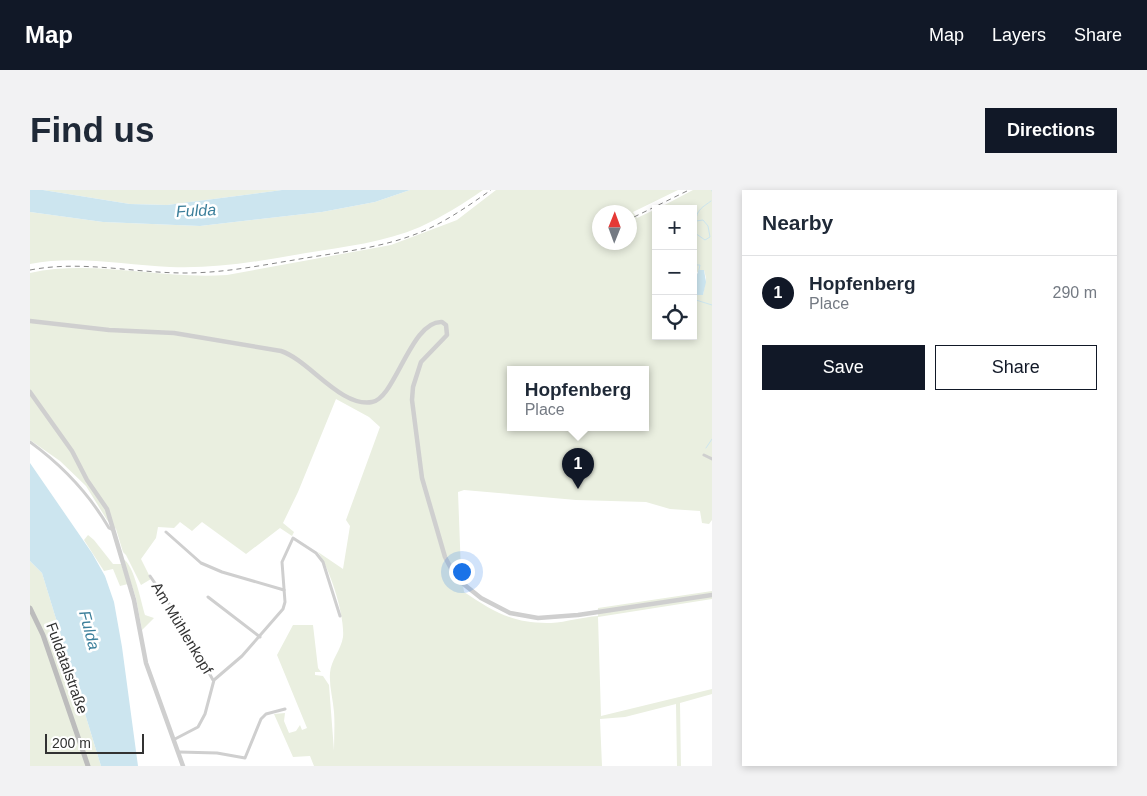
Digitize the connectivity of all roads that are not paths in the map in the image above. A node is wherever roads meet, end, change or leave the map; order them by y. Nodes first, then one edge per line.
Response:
1 (30, 321) edge
2 (30, 392) edge
3 (30, 442) edge
4 (704, 455) dead end
5 (712, 459) edge
6 (113, 530) junction
7 (166, 532) dead end
8 (150, 576) dead end
9 (284, 590) junction
10 (712, 595) edge
11 (208, 597) dead end
12 (30, 608) edge
13 (340, 616) dead end
14 (260, 637) junction
15 (213, 680) junction
16 (284, 709) dead end
17 (175, 739) junction
18 (179, 752) junction
19 (88, 766) edge
20 (183, 766) edge

1 - 10 street
2 - 6 street
3 - 6 street
4 - 5 street
6 - 17 street
7 - 9 street
8 - 15 street, Am Mühlenkopf
9 - 13 street
9 - 14 street
11 - 14 street
12 - 19 main road, Fuldatalstraße
14 - 15 street
15 - 17 street
16 - 18 street
17 - 18 street
18 - 20 street

